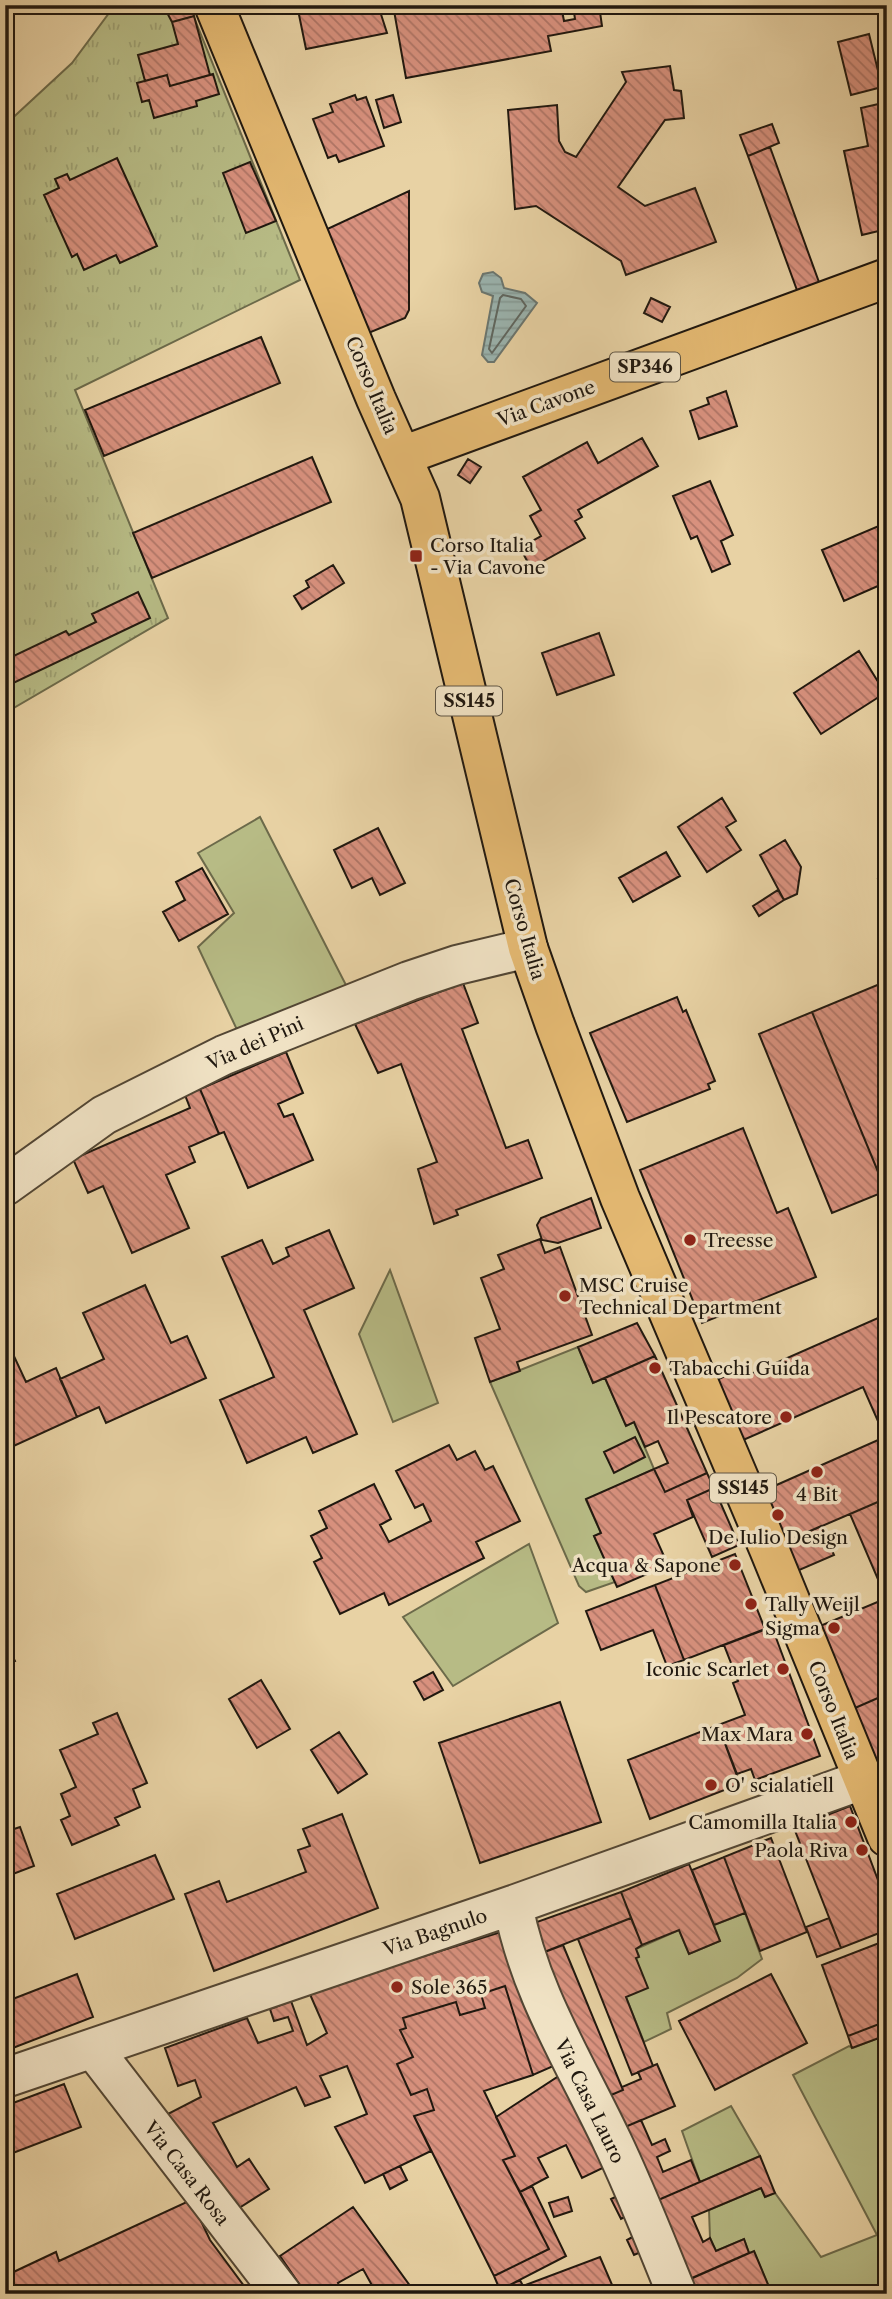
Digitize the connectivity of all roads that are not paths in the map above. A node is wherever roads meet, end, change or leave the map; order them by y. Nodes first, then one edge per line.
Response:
1 (214, 5) edge
2 (887, 278) edge
3 (402, 456) junction
4 (527, 948) junction
5 (5, 1186) edge
6 (862, 1780) junction
7 (887, 1837) edge
8 (513, 1905) junction
9 (94, 2050) junction
10 (5, 2078) edge
11 (282, 2294) edge
12 (677, 2294) edge

1 - 3 main road, Corso Italia / SS145
2 - 3 main road, Via Cavone / SP346
3 - 4 main road, Corso Italia / SS145
4 - 5 street, Via dei Pini
4 - 6 main road, Corso Italia / SS145
6 - 7 main road, Corso Italia / SS145
6 - 8 street, Via Bagnulo
8 - 9 street, Via Bagnulo
8 - 12 street, Via Casa Lauro
9 - 10 street, Via Bagnulo
9 - 11 street, Via Casa Rosa

